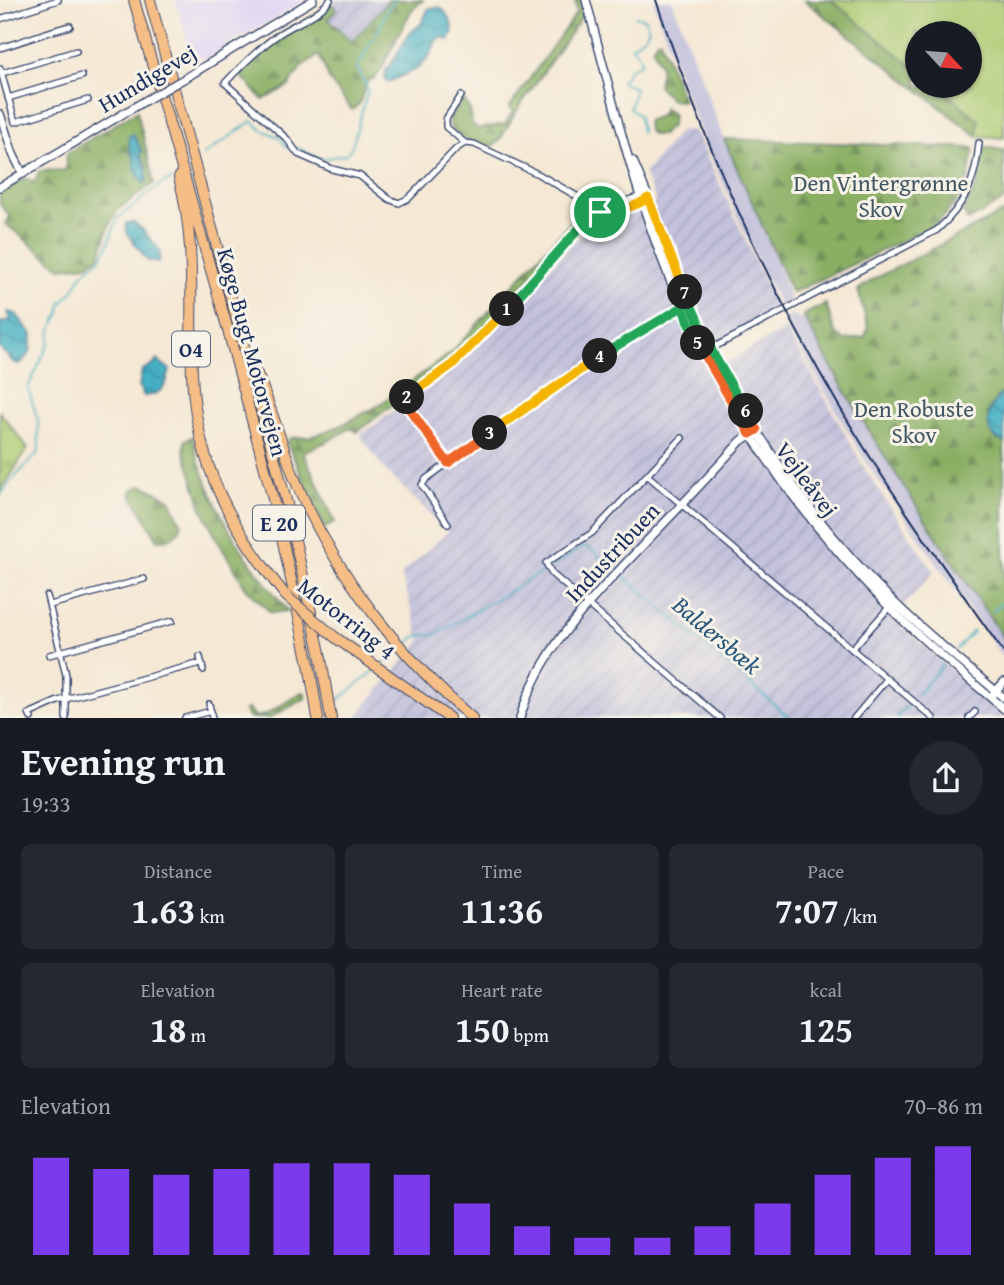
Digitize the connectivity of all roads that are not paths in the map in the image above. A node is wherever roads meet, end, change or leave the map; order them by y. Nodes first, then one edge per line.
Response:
1 (58, 0) edge
2 (134, 0) edge
3 (150, 0) edge
4 (313, 0) edge
5 (330, 0) edge
6 (586, 0) edge
7 (0, 19) edge
8 (70, 26) dead end
9 (0, 48) edge
10 (76, 51) dead end
11 (1, 71) edge
12 (82, 76) dead end
13 (157, 81) junction
14 (461, 96) dead end
15 (8, 99) junction
16 (88, 100) dead end
17 (0, 114) edge
18 (465, 143) junction
19 (979, 143) dead end
20 (23, 174) junction
21 (0, 187) edge
22 (643, 198) junction
23 (600, 212) junction
24 (685, 306) junction
25 (707, 351) junction
26 (247, 352) junction
27 (726, 395) junction
28 (753, 432) junction
29 (682, 438) dead end
30 (741, 441) junction
31 (448, 463) junction
32 (647, 475) junction
33 (682, 504) junction
34 (448, 524) dead end
35 (144, 579) dead end
36 (47, 596) dead end
37 (891, 604) junction
38 (50, 605) junction
39 (587, 605) junction
40 (172, 621) dead end
41 (852, 649) junction
42 (62, 652) junction
43 (49, 654) dead end
44 (201, 663) dead end
45 (887, 679) junction
46 (1004, 682) edge
47 (993, 694) junction
48 (1004, 698) edge
49 (67, 700) junction
50 (209, 704) dead end
51 (1004, 709) edge
52 (975, 712) dead end
53 (211, 714) edge
54 (31, 718) edge
55 (66, 718) edge
56 (185, 718) edge
57 (318, 718) edge
58 (331, 718) edge
59 (449, 718) edge
60 (472, 718) edge
61 (520, 718) edge
62 (720, 718) edge
63 (854, 718) edge
64 (933, 718) edge
65 (969, 718) edge

1 - 7 street
2 - 13 highway, Køge Bugt Motorvejen / E 20
3 - 26 highway, Køge Bugt Motorvejen / E 20
4 - 20 street, Hundigevej, bridge
5 - 18 street
6 - 22 street, Vejleåvej
8 - 9 street
10 - 11 street
11 - 15 street
12 - 15 street
13 - 57 highway, Køge Bugt Motorvejen / E 20
13 - 59 highway, Motorring 4 / O4, bridge
14 - 18 street
15 - 16 street
17 - 20 street
18 - 23 street
19 - 25 street
20 - 21 street, Hundigevej
22 - 23 street
22 - 24 street, Vejleåvej
23 - 31 street
24 - 25 street, Vejleåvej
24 - 31 street
25 - 27 street, Vejleåvej
25 - 28 street, Vejleåvej
26 - 58 highway, Køge Bugt Motorvejen / E 20
26 - 60 highway, Motorring 4
27 - 28 street, Vejleåvej
27 - 30 street
28 - 30 street, Industribuen
28 - 37 street, Vejleåvej
29 - 32 street
30 - 33 street, Industribuen
31 - 34 street
32 - 33 street
32 - 39 street
33 - 39 street, Industribuen
33 - 41 street
35 - 38 street
36 - 38 street
37 - 41 street
37 - 47 street, Vejleåvej
38 - 42 street
39 - 61 street, Industribuen
39 - 62 street
40 - 42 street
41 - 45 street
42 - 43 street
42 - 49 street
44 - 49 street
45 - 63 street
45 - 64 street
46 - 47 street
47 - 48 street, Vejleåvej
47 - 51 street, Vejleåvej
49 - 54 street
49 - 55 street
50 - 53 street
52 - 65 street
53 - 56 street

